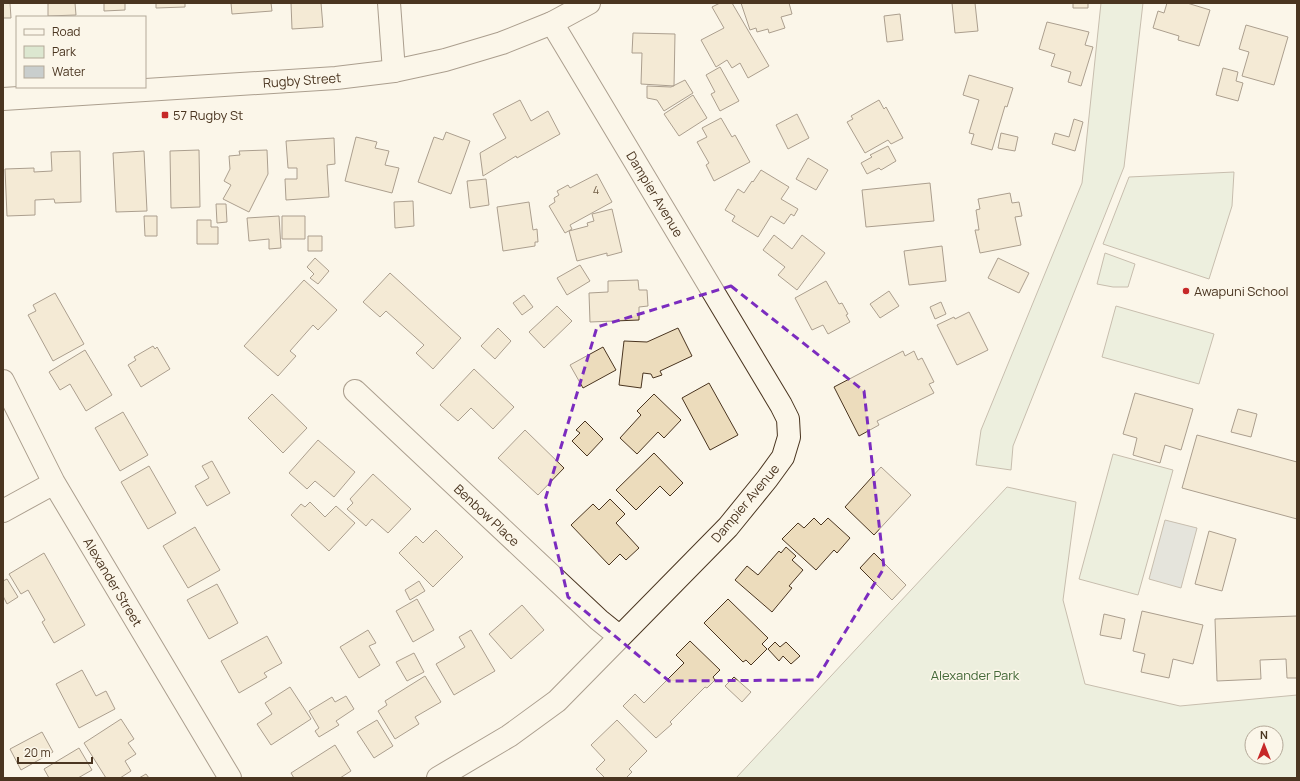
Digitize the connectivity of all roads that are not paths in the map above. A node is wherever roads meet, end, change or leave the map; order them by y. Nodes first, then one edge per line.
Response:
1 (389, 3) edge
2 (589, 3) edge
3 (552, 23) junction
4 (394, 71) junction
5 (3, 99) edge
6 (3, 381) edge
7 (355, 391) dead end
8 (54, 483) junction
9 (3, 511) edge
10 (620, 637) junction
11 (230, 778) edge
12 (438, 778) edge

1 - 4 street
2 - 3 street, Rugby Street
3 - 4 street, Rugby Street
3 - 10 street, Dampier Avenue
4 - 5 street, Rugby Street
6 - 8 street, Alexander Street
7 - 10 street, Benbow Place
8 - 9 street
8 - 11 street, Alexander Street
10 - 12 street, Dampier Avenue

